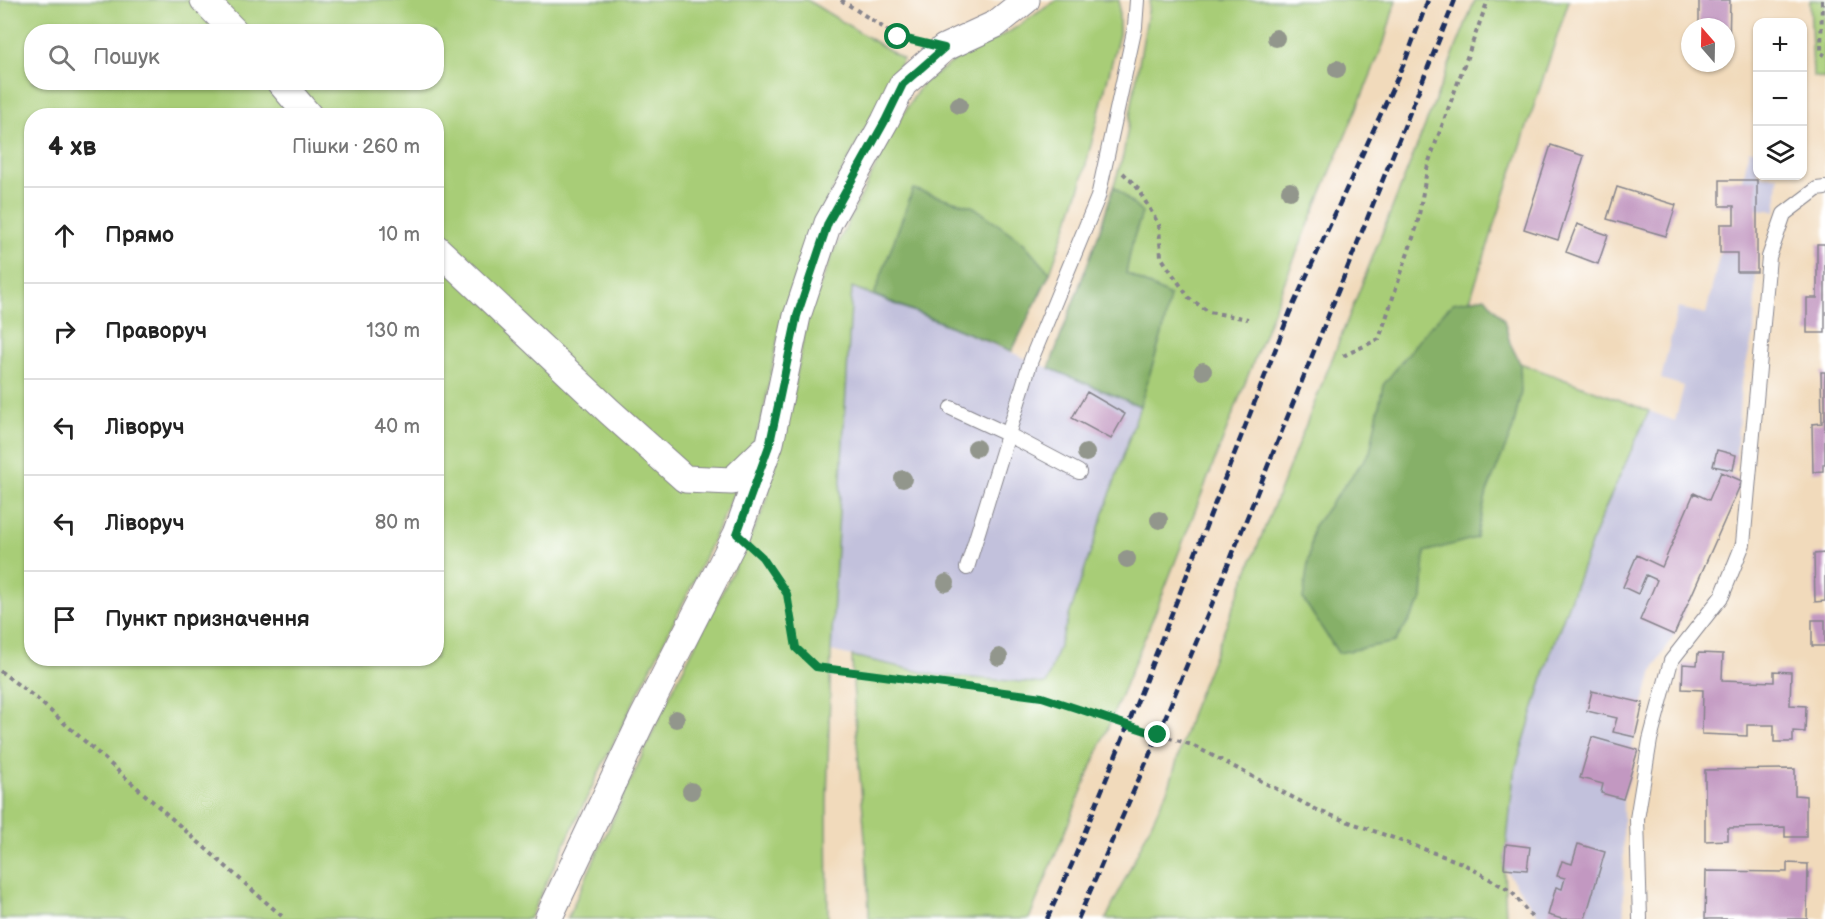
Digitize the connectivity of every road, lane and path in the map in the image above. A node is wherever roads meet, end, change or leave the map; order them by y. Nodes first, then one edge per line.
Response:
1 (204, 0) edge
2 (840, 0) edge
3 (1026, 0) edge
4 (1137, 0) edge
5 (1488, 0) edge
6 (1822, 0) edge
7 (227, 24) edge
8 (944, 48) junction
9 (1825, 55) edge
10 (287, 90) edge
11 (302, 108) edge
12 (1107, 156) junction
13 (1825, 188) edge
14 (444, 256) edge
15 (1248, 319) dead end
16 (1342, 356) dead end
17 (951, 408) dead end
18 (1009, 435) junction
19 (770, 443) junction
20 (1079, 472) dead end
21 (737, 534) junction
22 (967, 568) dead end
23 (0, 671) edge
24 (285, 919) edge
25 (548, 919) edge
26 (1533, 919) edge
27 (1640, 919) edge

1 - 7 street
2 - 8 path
3 - 8 street
4 - 12 lane
5 - 16 path
6 - 9 path
8 - 19 street
10 - 11 street
12 - 15 path
12 - 18 lane
13 - 27 lane
14 - 19 street
17 - 18 lane
18 - 20 lane
18 - 22 lane
19 - 21 street
21 - 25 street
21 - 26 path
23 - 24 path

